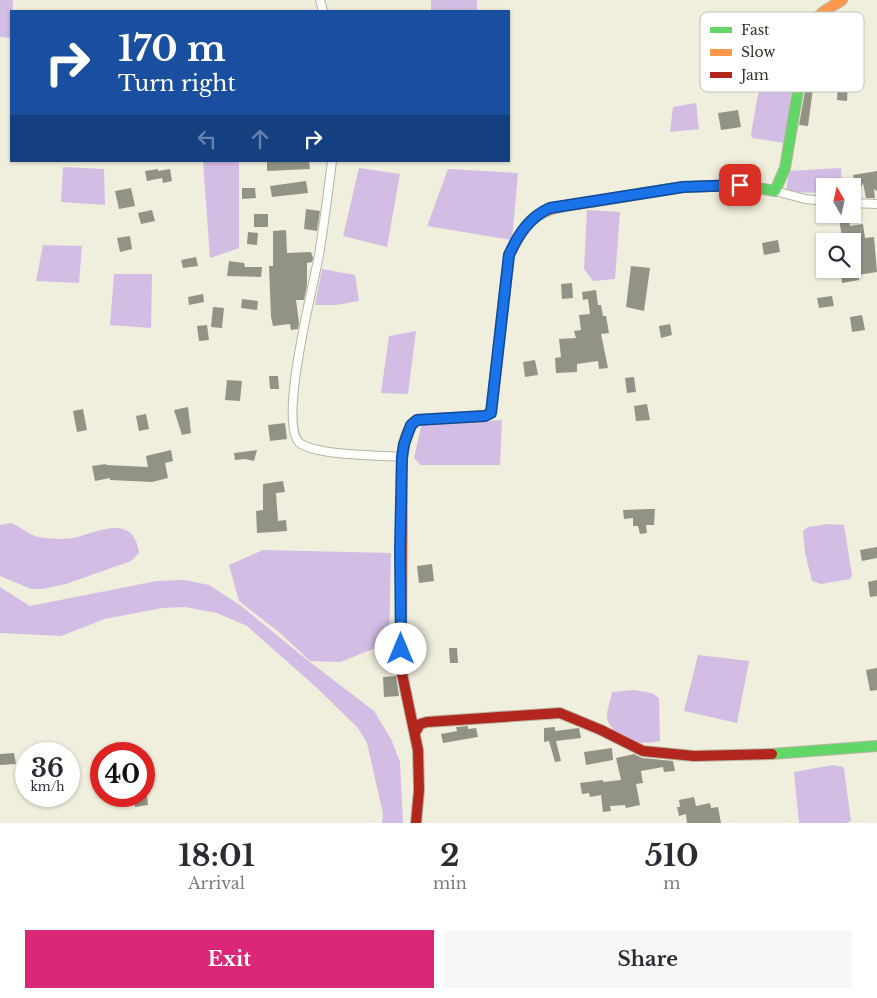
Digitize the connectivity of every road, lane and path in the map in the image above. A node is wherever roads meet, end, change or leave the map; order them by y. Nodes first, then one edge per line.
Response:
1 (842, 0) edge
2 (823, 12) edge
3 (798, 92) edge
4 (332, 162) edge
5 (775, 191) junction
6 (816, 200) edge
7 (861, 203) edge
8 (877, 204) edge
9 (402, 457) junction
10 (416, 731) junction
11 (877, 746) edge
12 (416, 823) edge

1 - 2 street
3 - 5 street
4 - 9 street
5 - 6 street
5 - 9 street
7 - 8 street
9 - 10 street
10 - 11 street
10 - 12 street

